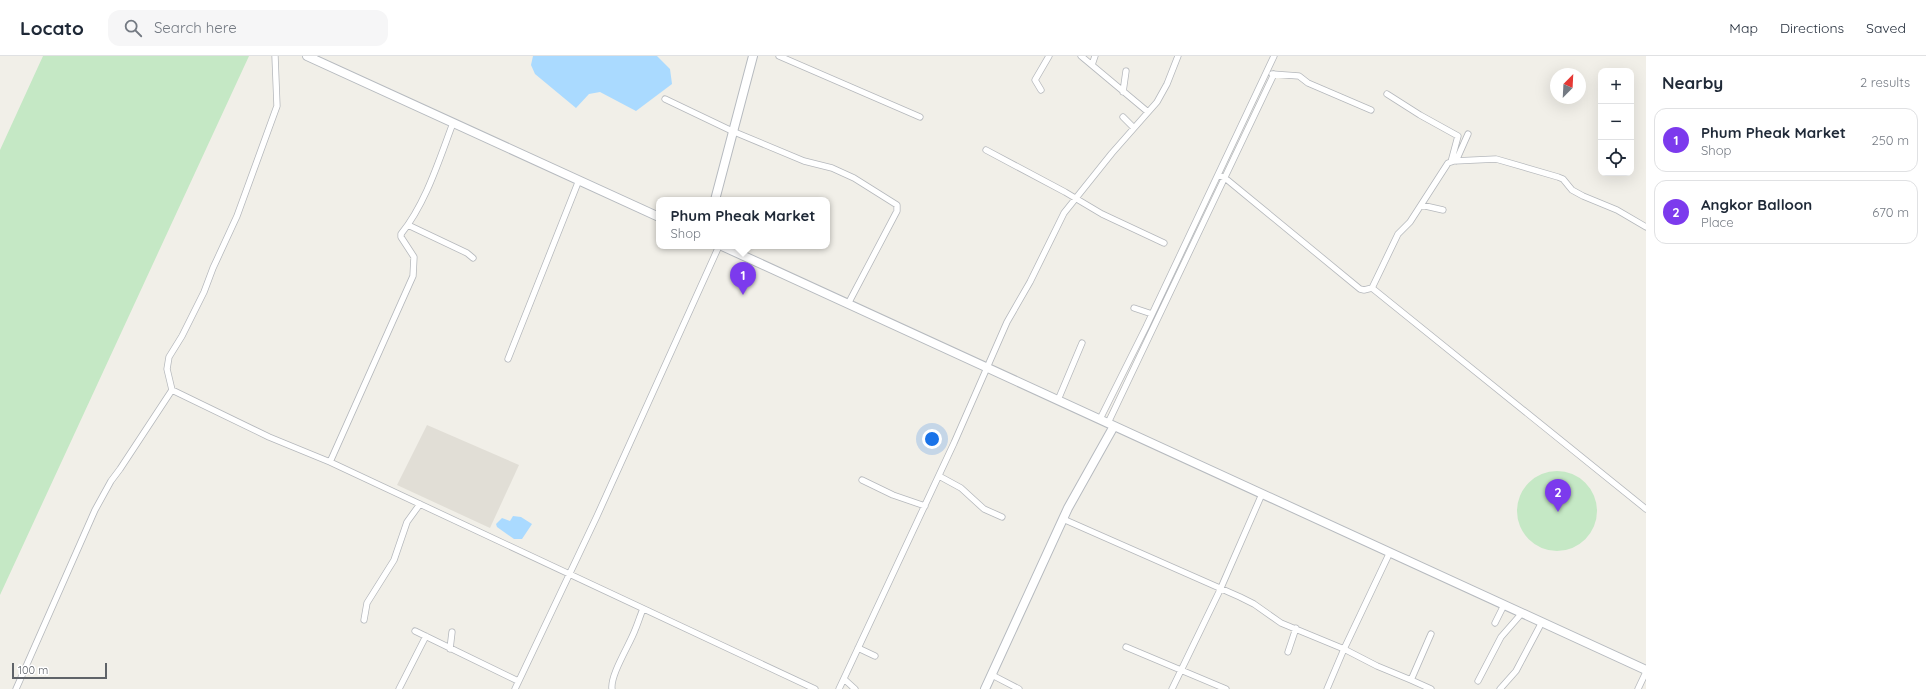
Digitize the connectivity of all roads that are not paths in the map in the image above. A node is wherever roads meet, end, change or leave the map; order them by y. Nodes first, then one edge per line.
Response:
1 (275, 56) edge
2 (307, 56) edge
3 (753, 56) edge
4 (779, 56) edge
5 (1049, 56) edge
6 (1081, 56) edge
7 (1095, 56) edge
8 (1178, 56) edge
9 (1274, 56) edge
10 (1092, 65) junction
11 (1126, 71) dead end
12 (1270, 74) junction
13 (1041, 90) dead end
14 (1123, 92) junction
15 (1387, 94) dead end
16 (665, 99) dead end
17 (1371, 110) dead end
18 (1148, 112) junction
19 (920, 117) dead end
20 (1123, 117) dead end
21 (453, 123) junction
22 (1134, 128) junction
23 (732, 131) junction
24 (1468, 134) dead end
25 (986, 150) dead end
26 (1453, 162) junction
27 (1222, 176) junction
28 (578, 180) junction
29 (716, 197) edge
30 (1076, 199) junction
31 (1421, 205) junction
32 (1443, 210) dead end
33 (656, 216) edge
34 (408, 225) junction
35 (1646, 227) edge
36 (1164, 243) dead end
37 (719, 249) edge
38 (727, 249) edge
39 (473, 258) dead end
40 (1372, 288) junction
41 (848, 304) junction
42 (1134, 308) dead end
43 (1152, 314) junction
44 (1082, 343) dead end
45 (508, 359) dead end
46 (987, 368) junction
47 (172, 390) junction
48 (1058, 400) junction
49 (1100, 419) junction
50 (1111, 424) junction
51 (330, 462) junction
52 (939, 476) junction
53 (862, 480) dead end
54 (1262, 494) junction
55 (420, 504) junction
56 (925, 506) junction
57 (1646, 509) edge
58 (1002, 517) dead end
59 (1063, 519) junction
60 (1390, 552) junction
61 (568, 574) junction
62 (1220, 590) junction
63 (1504, 605) junction
64 (642, 609) junction
65 (1522, 613) junction
66 (364, 620) dead end
67 (1542, 622) junction
68 (1495, 623) dead end
69 (1296, 628) junction
70 (415, 631) dead end
71 (452, 632) dead end
72 (1431, 634) dead end
73 (426, 636) junction
74 (1126, 647) dead end
75 (858, 648) junction
76 (450, 649) junction
77 (1344, 649) junction
78 (1288, 652) dead end
79 (875, 656) dead end
80 (1180, 670) junction
81 (1646, 671) edge
82 (992, 675) junction
83 (844, 679) junction
84 (1412, 680) junction
85 (518, 681) junction
86 (1478, 681) dead end
87 (16, 689) edge
88 (399, 689) edge
89 (514, 689) edge
90 (612, 689) edge
91 (815, 689) edge
92 (839, 689) edge
93 (855, 689) edge
94 (986, 689) edge
95 (1019, 689) edge
96 (1172, 689) edge
97 (1226, 689) edge
98 (1327, 689) edge
99 (1431, 689) edge
100 (1500, 689) edge
101 (1638, 689) edge

1 - 47 street
2 - 21 main road
3 - 23 main road
4 - 19 street
5 - 13 street
6 - 10 street
7 - 10 street
8 - 18 street
9 - 12 street
10 - 14 street
11 - 14 street
12 - 17 street
12 - 27 street
14 - 18 street
15 - 26 street
16 - 23 street
18 - 22 street
20 - 22 street
21 - 28 main road
21 - 34 street
22 - 30 street
23 - 29 main road
23 - 41 street
24 - 26 street
25 - 30 street
26 - 31 street
26 - 35 street
27 - 40 street
27 - 43 street
27 - 50 street
28 - 33 main road
28 - 45 street
30 - 36 street
30 - 46 street
31 - 32 street
31 - 40 street
34 - 39 street
34 - 51 street
37 - 61 street
38 - 41 main road
40 - 57 street
41 - 46 main road
42 - 43 street
43 - 49 street
44 - 48 street
46 - 48 main road
46 - 52 street
47 - 51 street
47 - 87 street
48 - 49 main road
49 - 50 main road
50 - 54 main road
50 - 59 main road
51 - 55 street
52 - 56 street
52 - 58 street
53 - 56 street
54 - 60 main road
54 - 62 street
55 - 61 street
55 - 66 street
56 - 75 street
59 - 62 street
59 - 82 main road
60 - 63 main road
60 - 77 street
61 - 64 street
61 - 85 street
62 - 69 street
62 - 80 street
63 - 65 main road
63 - 68 street
64 - 90 street
64 - 91 street
65 - 67 main road
65 - 86 street
67 - 81 main road
67 - 100 street
69 - 77 street
69 - 78 street
70 - 73 street
71 - 76 street
72 - 84 street
73 - 76 street
73 - 88 street
74 - 80 street
75 - 79 street
75 - 83 street
76 - 85 street
77 - 84 street
77 - 98 street
80 - 96 street
80 - 97 street
81 - 101 street
82 - 94 main road
82 - 95 street
83 - 92 street
83 - 93 street
84 - 99 street
85 - 89 street

